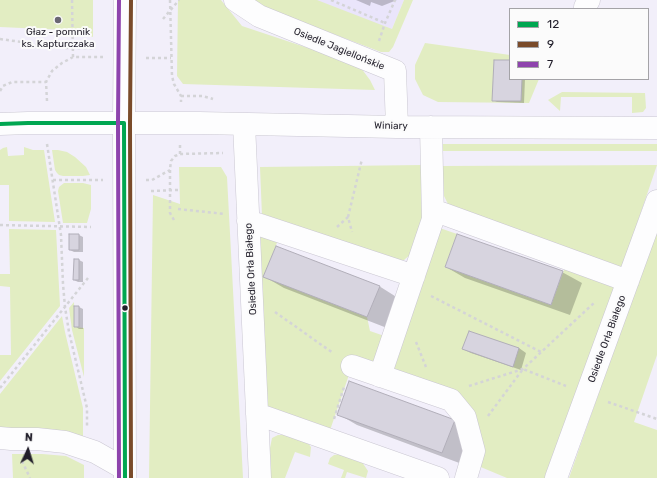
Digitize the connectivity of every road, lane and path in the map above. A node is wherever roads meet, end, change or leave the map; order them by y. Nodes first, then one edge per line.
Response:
1 (72, 0) edge
2 (125, 0) edge
3 (170, 0) edge
4 (179, 0) edge
5 (235, 0) edge
6 (331, 0) edge
7 (395, 0) edge
8 (170, 10) junction
9 (163, 19) dead end
10 (385, 23) junction
11 (382, 34) dead end
12 (0, 39) edge
13 (93, 48) dead end
14 (46, 82) junction
15 (0, 91) edge
16 (181, 96) dead end
17 (47, 108) dead end
18 (124, 123) junction
19 (0, 124) edge
20 (244, 124) junction
21 (397, 127) junction
22 (431, 127) junction
23 (657, 128) edge
24 (47, 145) dead end
25 (245, 149) junction
26 (362, 158) dead end
27 (170, 190) junction
28 (178, 190) dead end
29 (151, 191) dead end
30 (657, 201) edge
31 (178, 209) dead end
32 (432, 210) junction
33 (348, 217) dead end
34 (174, 220) dead end
35 (248, 222) junction
36 (0, 225) edge
37 (60, 227) junction
38 (91, 227) dead end
39 (88, 278) dead end
40 (624, 279) junction
41 (412, 281) junction
42 (65, 307) junction
43 (402, 310) junction
44 (275, 312) dead end
45 (541, 352) junction
46 (352, 366) junction
47 (523, 369) junction
48 (380, 376) junction
49 (0, 388) edge
50 (587, 394) junction
51 (439, 396) junction
52 (257, 414) junction
53 (657, 419) edge
54 (0, 438) edge
55 (471, 438) junction
56 (327, 439) junction
57 (88, 450) junction
58 (125, 473) edge
59 (260, 478) edge
60 (438, 478) edge
61 (466, 478) edge
62 (556, 478) edge

1 - 14 path
2 - 18 street
3 - 8 path
4 - 8 path
5 - 21 street, Osiedle Jagiellońskie
6 - 10 path
7 - 10 path
8 - 9 path
8 - 16 path
10 - 11 path
12 - 13 path
14 - 15 path
14 - 17 path
18 - 19 street, Winiary
18 - 20 street, Winiary
18 - 58 street
20 - 21 street, Winiary
20 - 25 street, Osiedle Orła Białego
21 - 22 street, Winiary
22 - 23 street, Winiary
22 - 32 street
24 - 37 path
25 - 27 path
25 - 35 street, Osiedle Orła Białego
26 - 33 path
27 - 28 path
27 - 29 path
27 - 34 path
30 - 40 street, Osiedle Orła Białego
31 - 35 path
32 - 40 street
32 - 41 street
35 - 41 street
35 - 52 street, Osiedle Orła Białego
36 - 37 path
37 - 38 path
37 - 42 path
39 - 42 path
40 - 45 path
40 - 50 street, Osiedle Orła Białego
41 - 43 street
41 - 45 path
42 - 49 path
42 - 57 path
43 - 48 street
43 - 51 path
44 - 46 path
45 - 47 path
46 - 48 street
46 - 56 path
47 - 50 path
47 - 51 path
47 - 55 path
48 - 51 street
50 - 53 path
50 - 62 street, Osiedle Orła Białego
51 - 55 street
52 - 56 street
52 - 59 street, Osiedle Orła Białego
54 - 57 street
55 - 61 street
56 - 60 street
57 - 58 street

